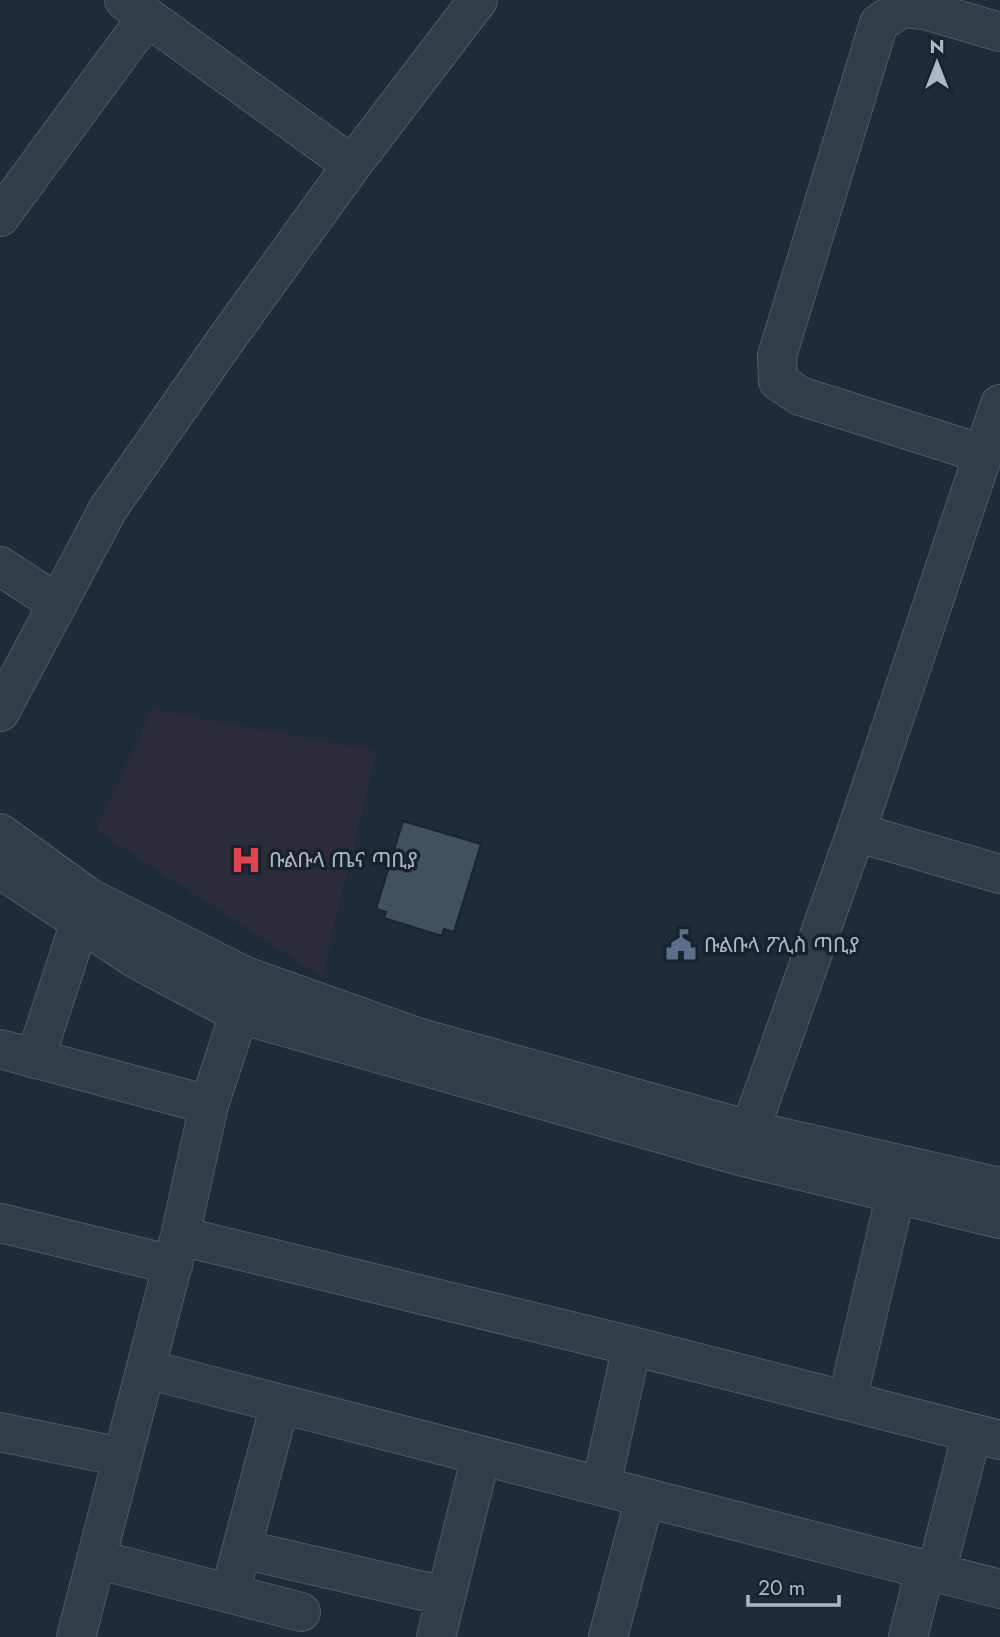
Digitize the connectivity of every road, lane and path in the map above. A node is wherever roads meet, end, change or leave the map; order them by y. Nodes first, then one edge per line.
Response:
1 (478, 0) edge
2 (903, 4) edge
3 (135, 9) edge
4 (1000, 33) edge
5 (352, 165) junction
6 (0, 217) edge
7 (1000, 404) edge
8 (983, 454) junction
9 (0, 566) edge
10 (58, 604) junction
11 (0, 712) edge
12 (856, 832) junction
13 (0, 833) edge
14 (0, 869) edge
15 (1000, 874) edge
16 (80, 922) junction
17 (239, 1014) junction
18 (18, 1054) edge
19 (209, 1105) junction
20 (750, 1130) junction
21 (1000, 1187) edge
22 (896, 1193) junction
23 (1000, 1219) edge
24 (0, 1223) edge
25 (176, 1251) junction
26 (632, 1346) junction
27 (146, 1369) junction
28 (847, 1401) junction
29 (280, 1404) junction
30 (0, 1432) edge
31 (986, 1437) edge
32 (481, 1456) junction
33 (122, 1457) junction
34 (601, 1486) junction
35 (645, 1498) junction
36 (242, 1549) junction
37 (96, 1559) junction
38 (312, 1565) junction
39 (930, 1572) junction
40 (1000, 1590) edge
41 (230, 1594) junction
42 (445, 1596) junction
43 (298, 1625) edge
44 (76, 1637) edge
45 (436, 1637) edge
46 (608, 1637) edge
47 (908, 1637) edge

1 - 5 street
2 - 4 street
2 - 8 street
3 - 5 street
3 - 6 street
5 - 10 street
7 - 8 street
8 - 12 street
9 - 10 street
10 - 11 street
12 - 15 street
12 - 20 street
13 - 20 street
14 - 16 street
16 - 17 street
16 - 18 street
17 - 19 street
17 - 22 street
18 - 19 street
19 - 25 street
20 - 21 street
22 - 23 street
22 - 28 street
24 - 25 street
25 - 26 street
25 - 27 street
26 - 28 street
26 - 34 street
27 - 29 street
27 - 33 street
28 - 31 street
29 - 32 street
29 - 36 street
30 - 33 street
31 - 39 street
32 - 34 street
32 - 42 street
33 - 37 street
34 - 35 street
35 - 39 street
35 - 46 street
36 - 38 street
36 - 41 street
37 - 41 street
37 - 44 street
38 - 42 street
38 - 43 street
39 - 40 street
39 - 47 street
41 - 43 street
42 - 45 street

